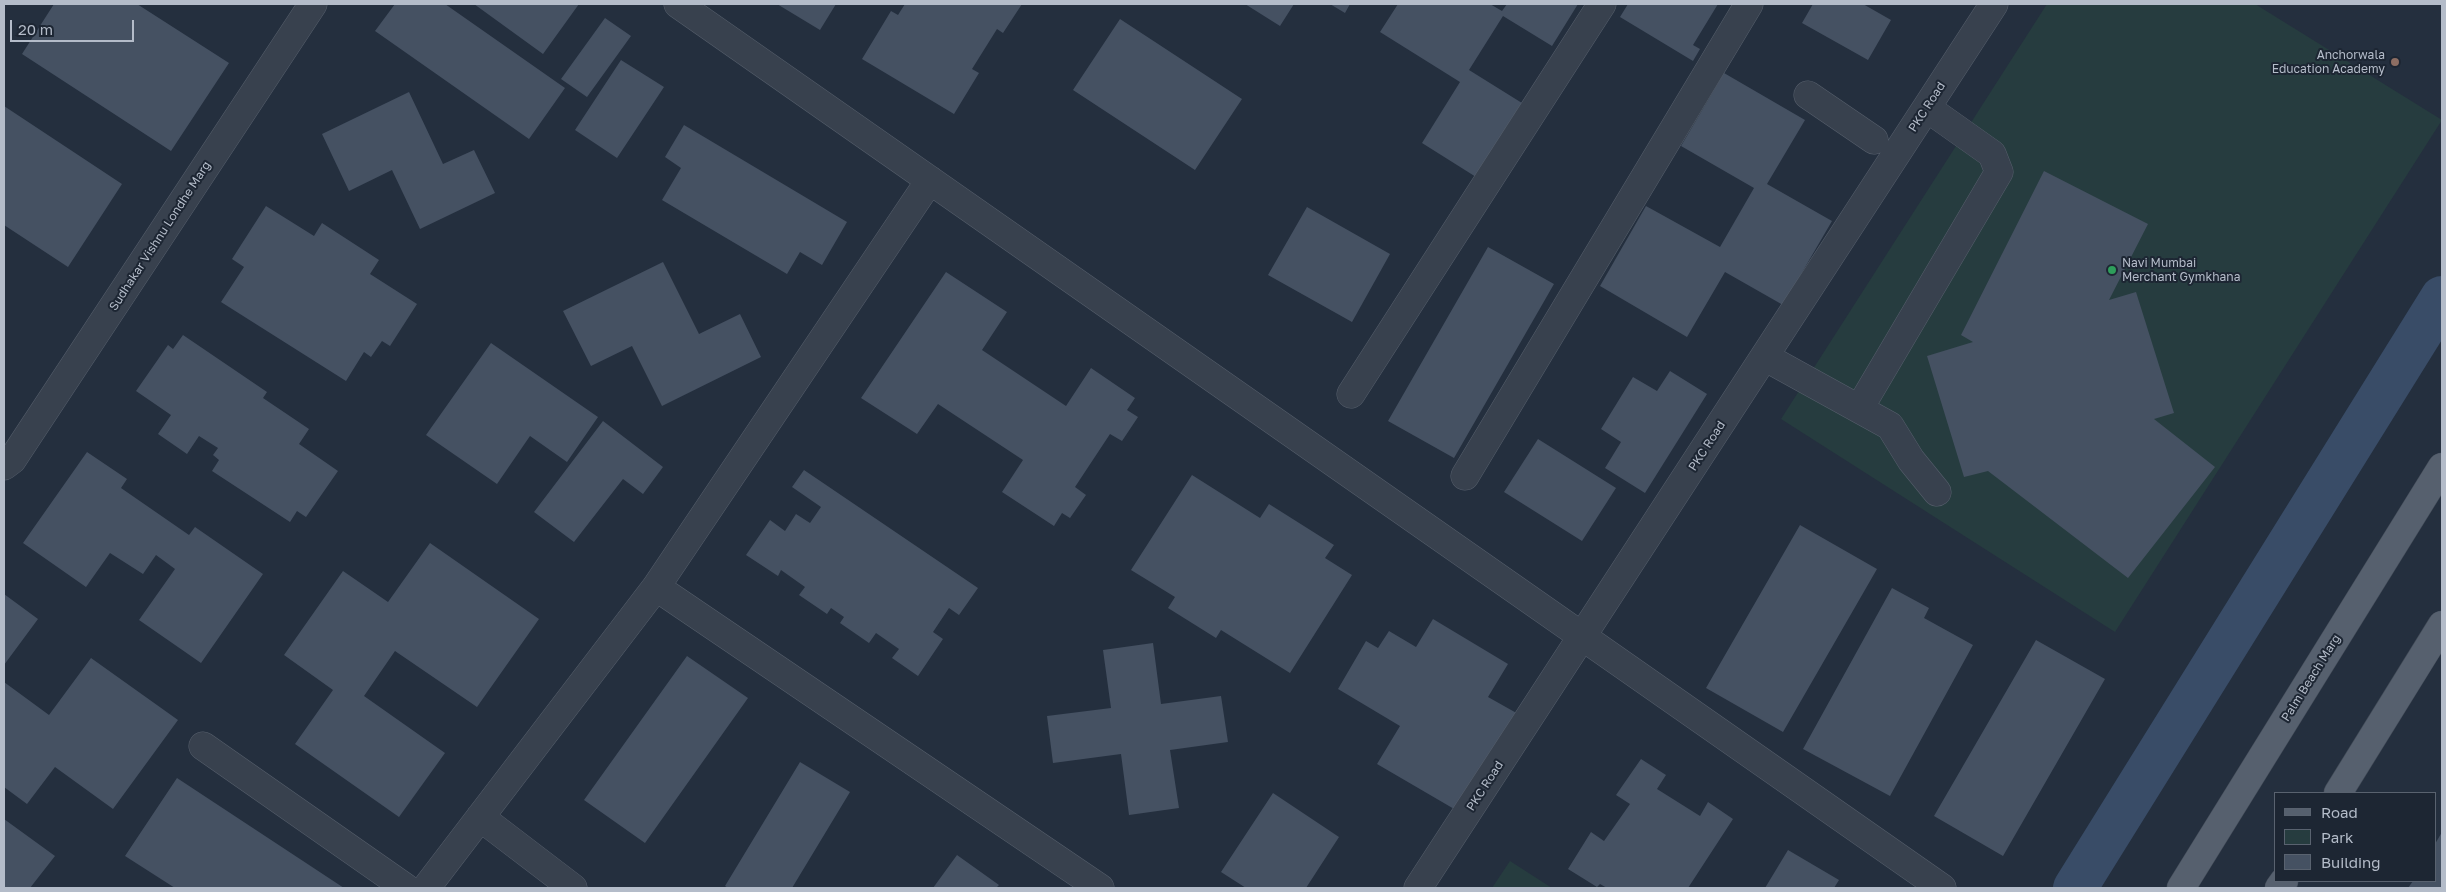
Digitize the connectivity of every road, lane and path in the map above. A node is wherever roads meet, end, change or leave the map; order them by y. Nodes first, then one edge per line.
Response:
1 (312, 4) edge
2 (678, 4) edge
3 (1602, 4) edge
4 (1749, 4) edge
5 (1994, 4) edge
6 (1808, 95) dead end
7 (1927, 108) junction
8 (1874, 140) dead end
9 (930, 180) junction
10 (1764, 357) junction
11 (1351, 394) dead end
12 (1859, 408) junction
13 (4, 466) edge
14 (2442, 467) edge
15 (1465, 476) dead end
16 (1937, 492) dead end
17 (656, 587) junction
18 (2442, 625) edge
19 (1583, 636) junction
20 (203, 746) dead end
21 (2339, 792) edge
22 (480, 817) junction
23 (406, 888) edge
24 (426, 888) edge
25 (573, 888) edge
26 (1100, 888) edge
27 (1418, 888) edge
28 (1942, 888) edge
29 (2180, 888) edge

1 - 13 street, Sudhakar Vishnu Londhe Marg
2 - 9 street
3 - 11 street
4 - 15 street
5 - 7 street, PKC Road
6 - 8 street
7 - 10 street, PKC Road
7 - 12 street
9 - 17 street
9 - 19 street
10 - 12 street
10 - 19 street, PKC Road
12 - 16 street
14 - 29 main road, Palm Beach Marg
17 - 22 street
17 - 26 street
18 - 21 main road
19 - 27 street, PKC Road
19 - 28 street
20 - 23 street
22 - 24 street
22 - 25 street

